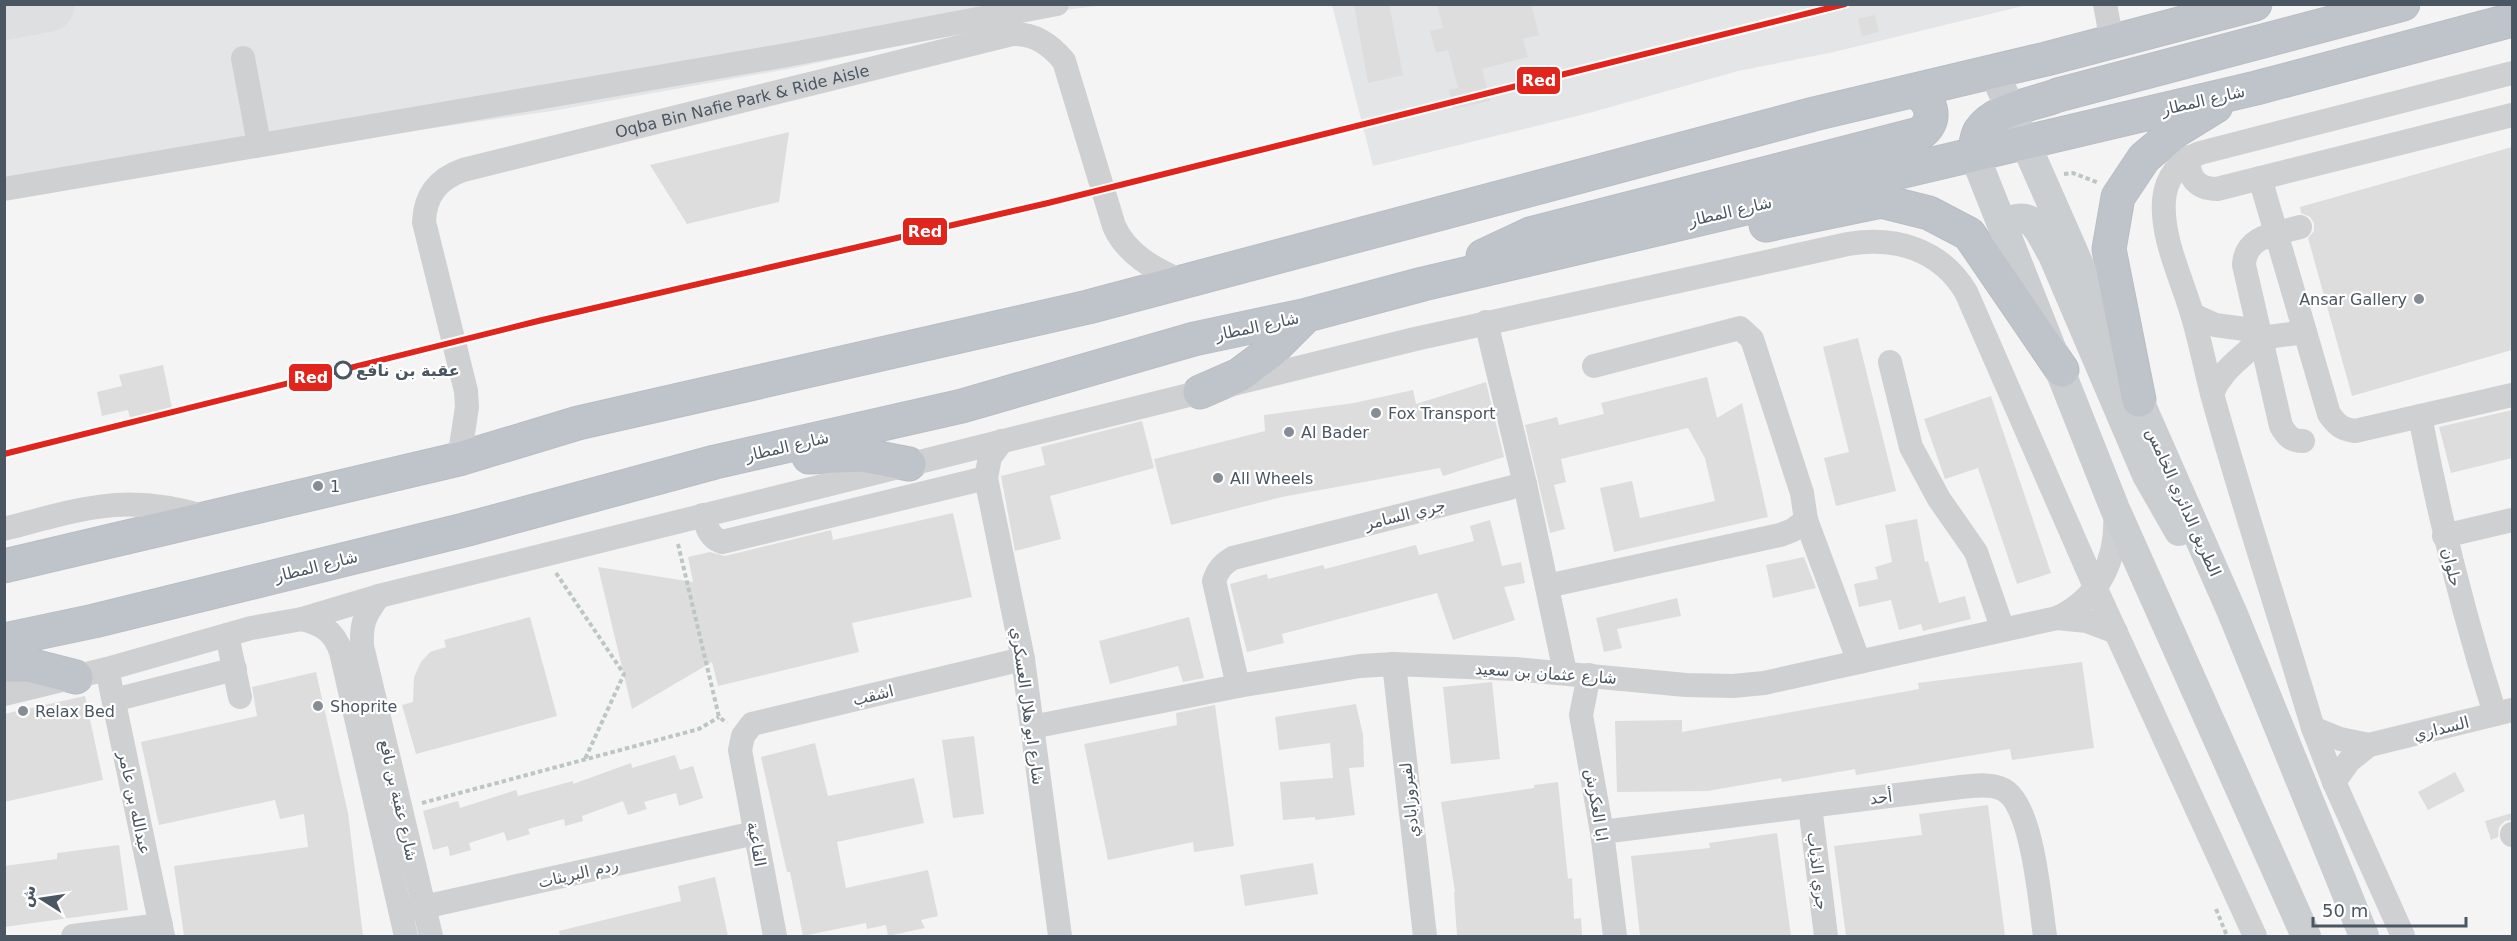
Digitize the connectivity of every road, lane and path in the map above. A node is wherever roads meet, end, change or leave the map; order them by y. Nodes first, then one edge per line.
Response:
1 (1057, 4) edge
2 (2105, 4) edge
3 (2255, 4) edge
4 (2403, 4) edge
5 (2512, 20) edge
6 (2112, 42) junction
7 (243, 57) dead end
8 (1994, 72) junction
9 (2512, 73) edge
10 (2256, 88) junction
11 (1915, 91) junction
12 (2012, 111) junction
13 (2512, 115) edge
14 (2026, 141) junction
15 (259, 144) junction
16 (1974, 154) junction
17 (2189, 157) junction
18 (2260, 178) junction
19 (4, 189) edge
20 (2002, 224) junction
21 (2300, 227) dead end
22 (1646, 231) junction
23 (2276, 234) junction
24 (1181, 281) junction
25 (1423, 284) junction
26 (1307, 315) junction
27 (2193, 315) junction
28 (1486, 322) junction
29 (2305, 332) junction
30 (2260, 338) junction
31 (1890, 362) dead end
32 (1594, 366) dead end
33 (2062, 370) junction
34 (1200, 392) junction
35 (2212, 393) junction
36 (2512, 395) edge
37 (2139, 400) junction
38 (2420, 416) junction
39 (1002, 441) junction
40 (2303, 441) dead end
41 (953, 453) junction
42 (459, 459) junction
43 (715, 462) junction
44 (909, 464) junction
45 (986, 477) junction
46 (1525, 484) junction
47 (2115, 509) junction
48 (703, 515) junction
49 (211, 519) junction
50 (1806, 520) junction
51 (2512, 520) edge
52 (673, 523) junction
53 (4, 530) edge
54 (2444, 536) junction
55 (2206, 554) junction
56 (544, 555) junction
57 (4, 566) edge
58 (1547, 586) junction
59 (2096, 589) junction
60 (379, 596) junction
61 (2057, 618) junction
62 (302, 619) junction
63 (2003, 630) junction
64 (2116, 632) junction
65 (227, 635) junction
66 (4, 640) edge
67 (1023, 659) junction
68 (1859, 662) junction
69 (1394, 664) junction
70 (4, 665) edge
71 (107, 669) junction
72 (235, 669) junction
73 (1565, 672) junction
74 (1589, 675) junction
75 (76, 677) junction
76 (1238, 686) junction
77 (4, 694) edge
78 (240, 697) dead end
79 (114, 700) junction
80 (2504, 712) edge
81 (719, 717) junction
82 (1032, 727) junction
83 (2313, 728) junction
84 (742, 743) junction
85 (2369, 745) junction
86 (585, 759) junction
87 (2334, 782) junction
88 (1810, 806) junction
89 (401, 808) junction
90 (1602, 832) junction
91 (755, 833) junction
92 (425, 907) junction
93 (401, 912) junction
94 (162, 931) edge
95 (73, 936) edge
96 (406, 936) edge
97 (431, 936) edge
98 (775, 936) edge
99 (1060, 936) edge
100 (1425, 936) edge
101 (1615, 936) edge
102 (1826, 936) edge
103 (2045, 936) edge
104 (2255, 936) edge
105 (2306, 936) edge
106 (2364, 936) edge
107 (2403, 936) edge

1 - 15 street
2 - 6 street
3 - 6 highway
4 - 12 highway
5 - 10 highway, شارع المطار
6 - 8 highway
7 - 15 street
8 - 11 highway
8 - 12 main road, الطريق الدائري الخامس
9 - 17 street
10 - 14 highway, شارع المطار
10 - 37 highway
11 - 24 highway
11 - 25 highway
12 - 14 main road, الطريق الدائري الخامس
12 - 16 highway
13 - 18 street
14 - 16 highway, شارع المطار
14 - 37 main road, الطريق الدائري الخامس
15 - 19 street
16 - 20 main road
16 - 22 highway, شارع المطار
17 - 18 street
17 - 27 street
18 - 23 street
20 - 33 main road
20 - 55 main road
21 - 23 street
22 - 25 highway, شارع المطار
22 - 33 highway
23 - 29 street
23 - 30 street
24 - 42 highway
24 - 42 street, Oqba Bin Nafie Park & Ride Aisle
25 - 26 highway, شارع المطار
26 - 34 highway
26 - 43 highway, شارع المطار
27 - 30 street
27 - 35 street
28 - 34 street
28 - 46 street
28 - 59 street
29 - 30 street
29 - 38 street
30 - 35 street
30 - 40 street
31 - 63 street
32 - 50 street
33 - 47 main road
34 - 39 street
35 - 83 street
36 - 38 street
37 - 55 main road, الطريق الدائري الخامس
38 - 54 street, حلوان
39 - 41 street
39 - 45 street
41 - 44 street
41 - 45 street
42 - 49 highway
43 - 44 highway
43 - 66 highway, شارع المطار
44 - 48 street
45 - 48 street
45 - 67 street, شارع ابو هلال العسكري
46 - 58 street
46 - 76 street, جري السامر
47 - 59 street, شارع عثمان بن سعيد
47 - 105 main road
48 - 52 street
49 - 53 street
49 - 57 highway
50 - 58 street
50 - 68 street
51 - 54 street
52 - 56 street
52 - 81 path
54 - 80 street, حلوان
55 - 106 main road, الطريق الدائري الخامس
56 - 60 street
56 - 86 path
58 - 73 street
59 - 61 street, شارع عثمان بن سعيد
59 - 64 street
60 - 62 street
60 - 89 street, شارع عقبة بن نافع
61 - 63 street, شارع عثمان بن سعيد
61 - 64 street, شارع عثمان بن سعيد
62 - 65 street
62 - 93 street, شارع عقبة بن نافع
63 - 68 street, شارع عثمان بن سعيد
64 - 104 street
65 - 71 street
65 - 72 street
67 - 82 street, شارع ابو هلال العسكري
67 - 84 street, اشقب
68 - 74 street, شارع عثمان بن سعيد
69 - 73 street, شارع عثمان بن سعيد
69 - 76 street, شارع عثمان بن سعيد
69 - 100 street, لفيروزابادي
70 - 75 highway
71 - 75 street
71 - 79 street, عبدالله بن عامر
72 - 78 street
72 - 79 street
73 - 74 street, شارع عثمان بن سعيد
74 - 90 street, ابا العكرش
75 - 77 street
76 - 82 street, شارع عثمان بن سعيد
79 - 94 street, عبدالله بن عامر
80 - 85 street, السداري
81 - 84 path
81 - 86 path
82 - 99 street, شارع ابو هلال العسكري
83 - 85 street, السداري
83 - 87 street
84 - 91 street, القاعية
85 - 87 street, السداري
86 - 89 path
87 - 107 street
88 - 90 street, أحد
88 - 102 street, جري الذياب
88 - 103 street, أحد
89 - 92 street, شارع عقبة بن نافع
90 - 101 street, ابا العكرش
91 - 92 street, ردم البريثات
91 - 98 street, القاعية
92 - 93 street, ردم البريثات
92 - 97 street, شارع عقبة بن نافع
93 - 96 street, شارع عقبة بن نافع
94 - 95 street

